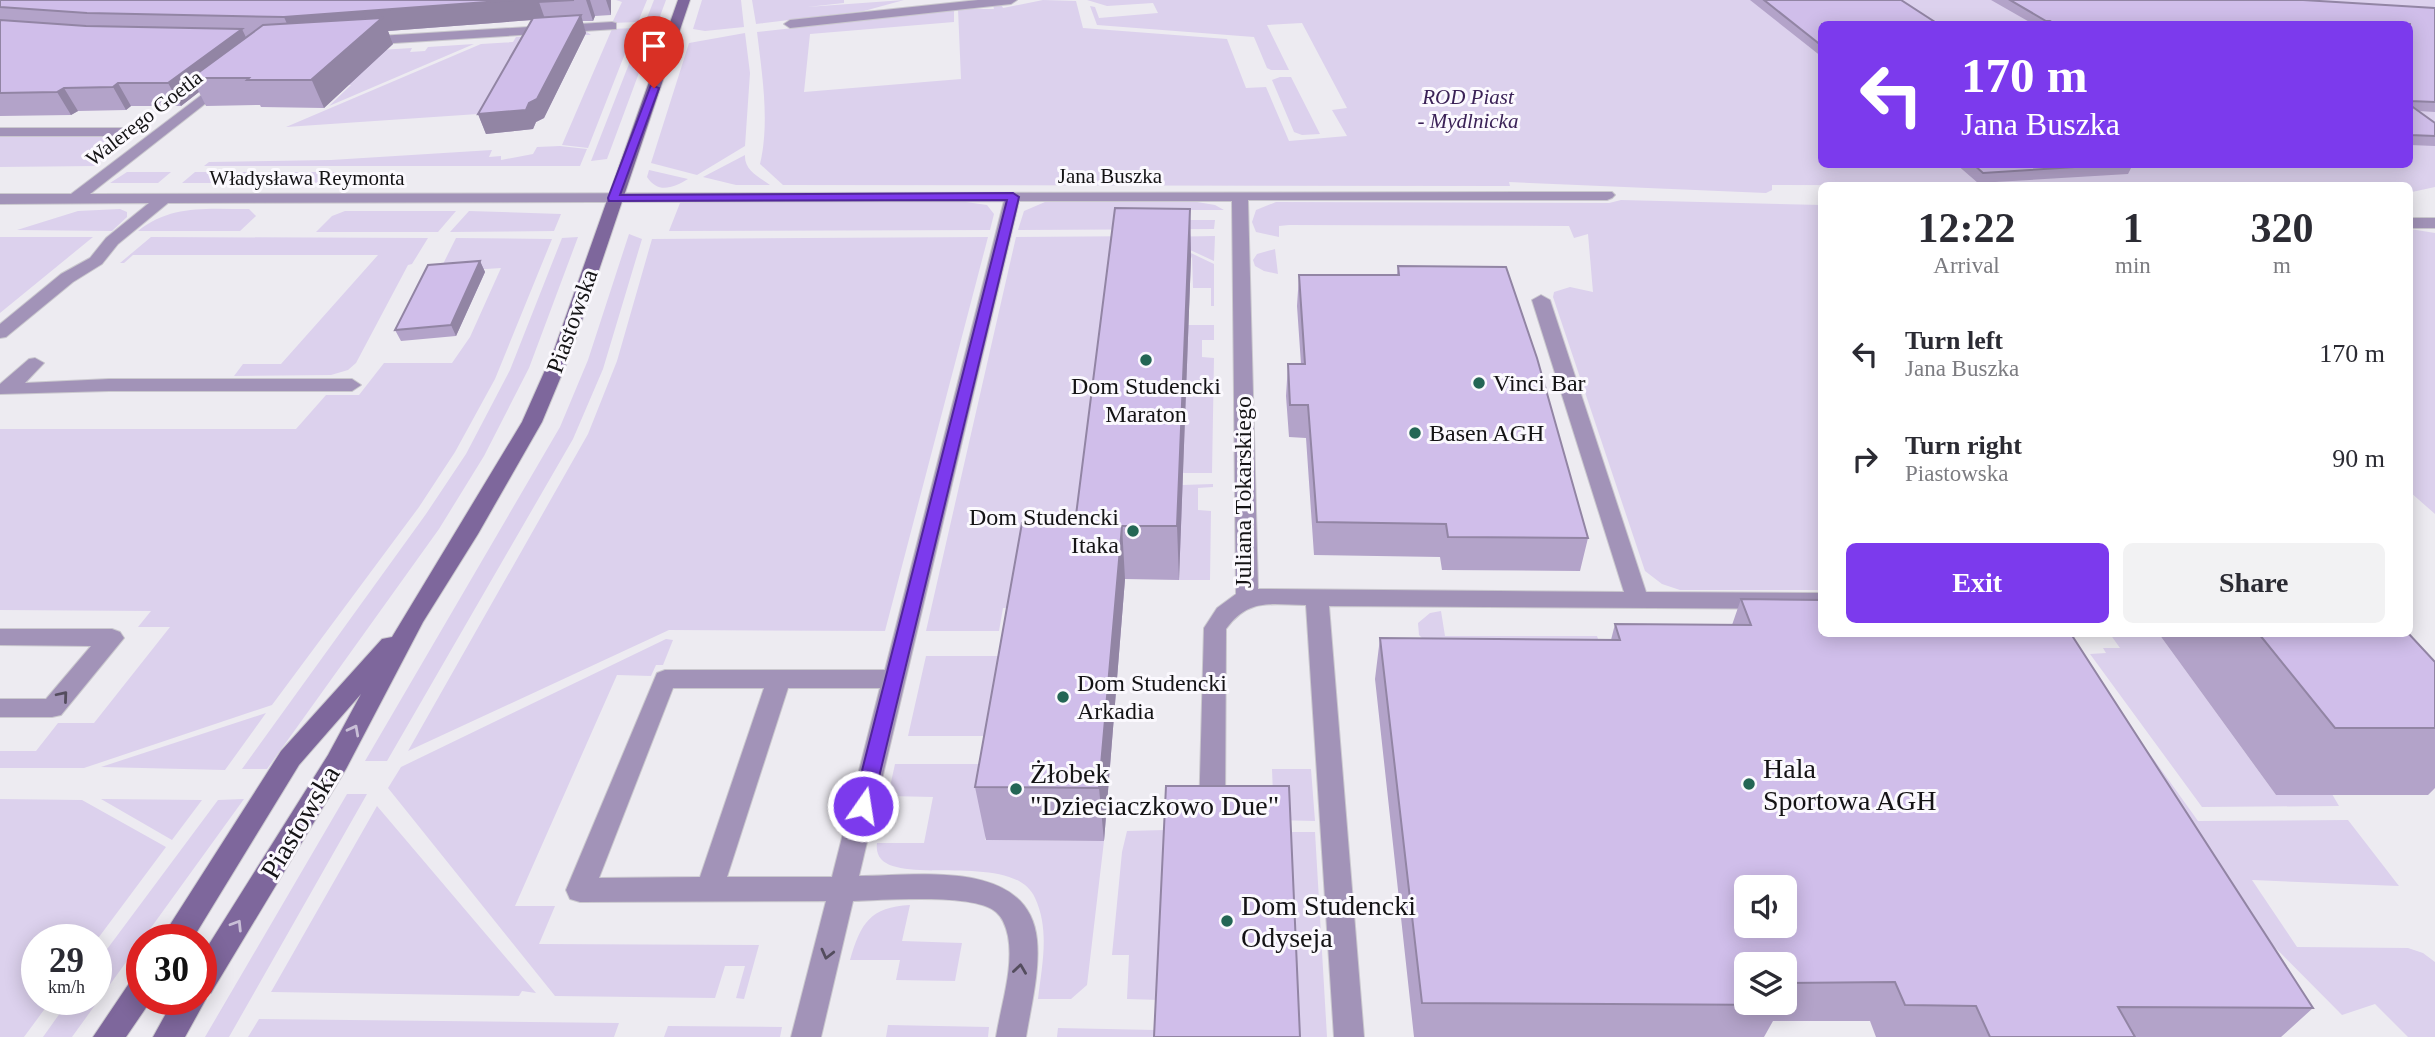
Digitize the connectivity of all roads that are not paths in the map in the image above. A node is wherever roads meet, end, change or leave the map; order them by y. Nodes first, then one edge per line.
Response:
1 (684, 0) edge
2 (1011, 0) edge
3 (790, 24) dead end
4 (612, 26) dead end
5 (352, 42) edge
6 (233, 76) edge
7 (0, 132) edge
8 (131, 132) dead end
9 (1607, 195) dead end
10 (1013, 197) junction
11 (1240, 197) junction
12 (613, 198) junction
13 (0, 199) edge
14 (74, 199) junction
15 (164, 199) junction
16 (2413, 223) edge
17 (2435, 223) edge
18 (1541, 300) dead end
19 (0, 333) edge
20 (35, 363) dead end
21 (352, 385) dead end
22 (3, 389) edge
23 (1247, 597) junction
24 (1317, 597) junction
25 (1638, 601) junction
26 (1818, 601) edge
27 (413, 619) junction
28 (0, 637) edge
29 (893, 678) junction
30 (779, 679) junction
31 (0, 708) edge
32 (1212, 817) edge
33 (844, 888) junction
34 (709, 890) junction
35 (187, 924) edge
36 (217, 957) edge
37 (126, 1012) edge
38 (181, 1015) edge
39 (108, 1037) edge
40 (168, 1037) edge
41 (806, 1037) edge
42 (1011, 1037) edge
43 (1349, 1037) edge

1 - 12 street, Piastowska
2 - 3 street
4 - 5 street
6 - 14 street, Walerego Goetla
7 - 8 street
9 - 11 street, Jana Buszka
10 - 11 street, Jana Buszka
10 - 12 street, Jana Buszka
10 - 29 street
11 - 23 street, Juliana Tokarskiego
12 - 15 street, Władysława Reymonta
12 - 27 street, Piastowska
13 - 14 street, Władysława Reymonta
14 - 15 street, Władysława Reymonta
15 - 19 street
16 - 17 street
18 - 25 street
20 - 22 street
21 - 22 street
23 - 24 street
23 - 32 street, Juliana Tokarskiego
24 - 25 street
24 - 43 street
25 - 26 street
27 - 35 street, Piastowska
36 -> 27 street, Piastowska
31 -> 28 street
29 - 30 street
29 - 33 street
30 - 34 street
30 - 34 street
33 - 34 street
33 -> 41 street
42 -> 33 street
37 - 39 street
38 - 40 street

